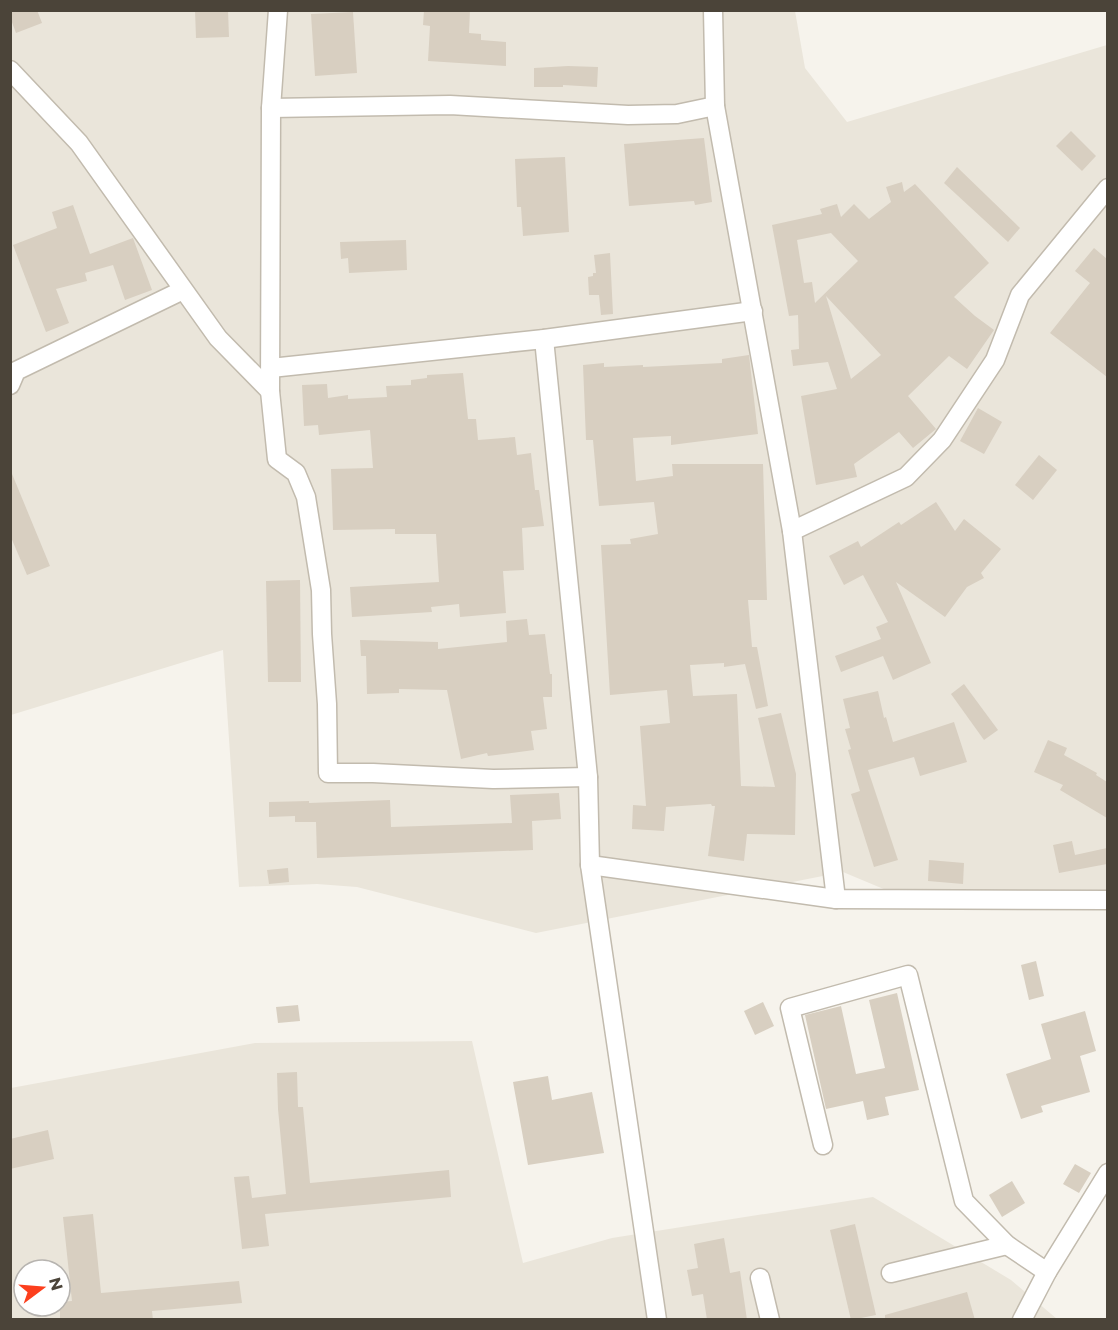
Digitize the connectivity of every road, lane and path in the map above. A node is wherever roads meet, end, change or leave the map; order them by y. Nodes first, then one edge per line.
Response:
1 (278, 10) edge
2 (713, 10) edge
3 (10, 70) edge
4 (715, 106) junction
5 (271, 108) junction
6 (1107, 188) edge
7 (183, 290) junction
8 (753, 311) junction
9 (544, 339) junction
10 (271, 368) junction
11 (10, 385) edge
12 (270, 391) junction
13 (792, 531) junction
14 (588, 777) junction
15 (590, 865) junction
16 (836, 899) junction
17 (1107, 900) edge
18 (823, 1145) dead end
19 (1107, 1173) edge
20 (1007, 1245) junction
21 (1047, 1272) junction
22 (891, 1273) dead end
23 (760, 1278) dead end
24 (657, 1320) edge
25 (770, 1320) edge
26 (1022, 1320) edge

1 - 5 street
2 - 4 street
3 - 7 street
4 - 5 street
4 - 8 street
5 - 10 street
6 - 13 street
7 - 11 street
7 - 12 street
8 - 9 street
8 - 13 street
9 - 10 street
9 - 14 street
10 - 12 street
12 - 14 street
13 - 16 street
14 - 15 street
15 - 16 street
15 - 24 street
16 - 17 street
18 - 20 street
19 - 21 street
20 - 21 street
20 - 22 street
21 - 26 street
23 - 25 street

